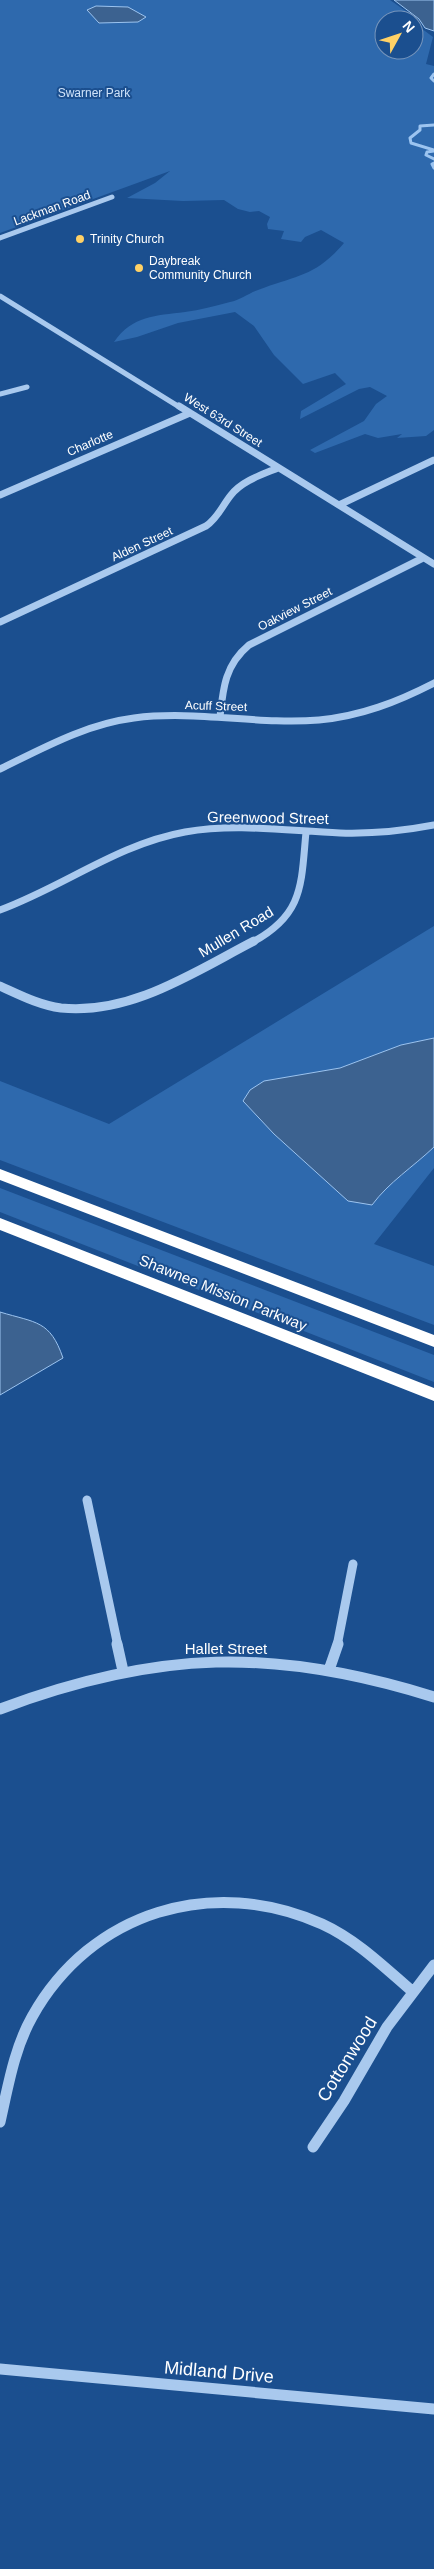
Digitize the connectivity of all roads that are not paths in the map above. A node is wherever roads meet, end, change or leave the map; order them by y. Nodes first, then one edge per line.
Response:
1 (112, 197) dead end
2 (0, 238) edge
3 (0, 296) edge
4 (27, 387) dead end
5 (0, 394) edge
6 (190, 413) junction
7 (434, 460) edge
8 (278, 468) junction
9 (0, 495) edge
10 (339, 505) junction
11 (423, 558) junction
12 (434, 564) edge
13 (0, 622) edge
14 (434, 683) edge
15 (220, 717) junction
16 (0, 769) edge
17 (434, 824) edge
18 (306, 832) junction
19 (0, 910) edge
20 (174, 984) joint
21 (0, 986) edge
22 (0, 1174) edge
23 (0, 1224) edge
24 (434, 1341) edge
25 (434, 1395) edge
26 (87, 1500) dead end
27 (353, 1564) dead end
28 (329, 1670) junction
29 (123, 1671) junction
30 (434, 1697) edge
31 (0, 1709) edge
32 (434, 1965) edge
33 (413, 1992) junction
34 (0, 2122) edge
35 (313, 2146) dead end
36 (0, 2369) edge
37 (434, 2409) edge

1 - 2 street, Lackman Road
3 - 6 street, West 63rd Street
4 - 5 street
6 - 8 street, West 63rd Street
6 - 9 street, Charlotte
7 - 10 street
8 - 10 street, West 63rd Street
8 - 13 street, Alden Street
10 - 11 street, West 63rd Street
11 - 12 street, West 63rd Street
11 - 15 street, Oakview Street
14 - 15 street, Acuff Street
15 - 16 street, Acuff Street
17 - 18 street, Greenwood Street
18 - 19 street, Greenwood Street
18 - 20 street, Mullen Road
20 - 21 street
22 - 24 highway, Shawnee Mission Parkway
23 - 25 highway, Shawnee Mission Parkway
26 - 29 street
27 - 28 street
28 - 29 street, Hallet Street
28 - 30 street, Hallet Street
29 - 31 street, Hallet Street
32 - 33 street, Cottonwood
33 - 34 street
33 - 35 street, Cottonwood
36 - 37 street, Midland Drive

